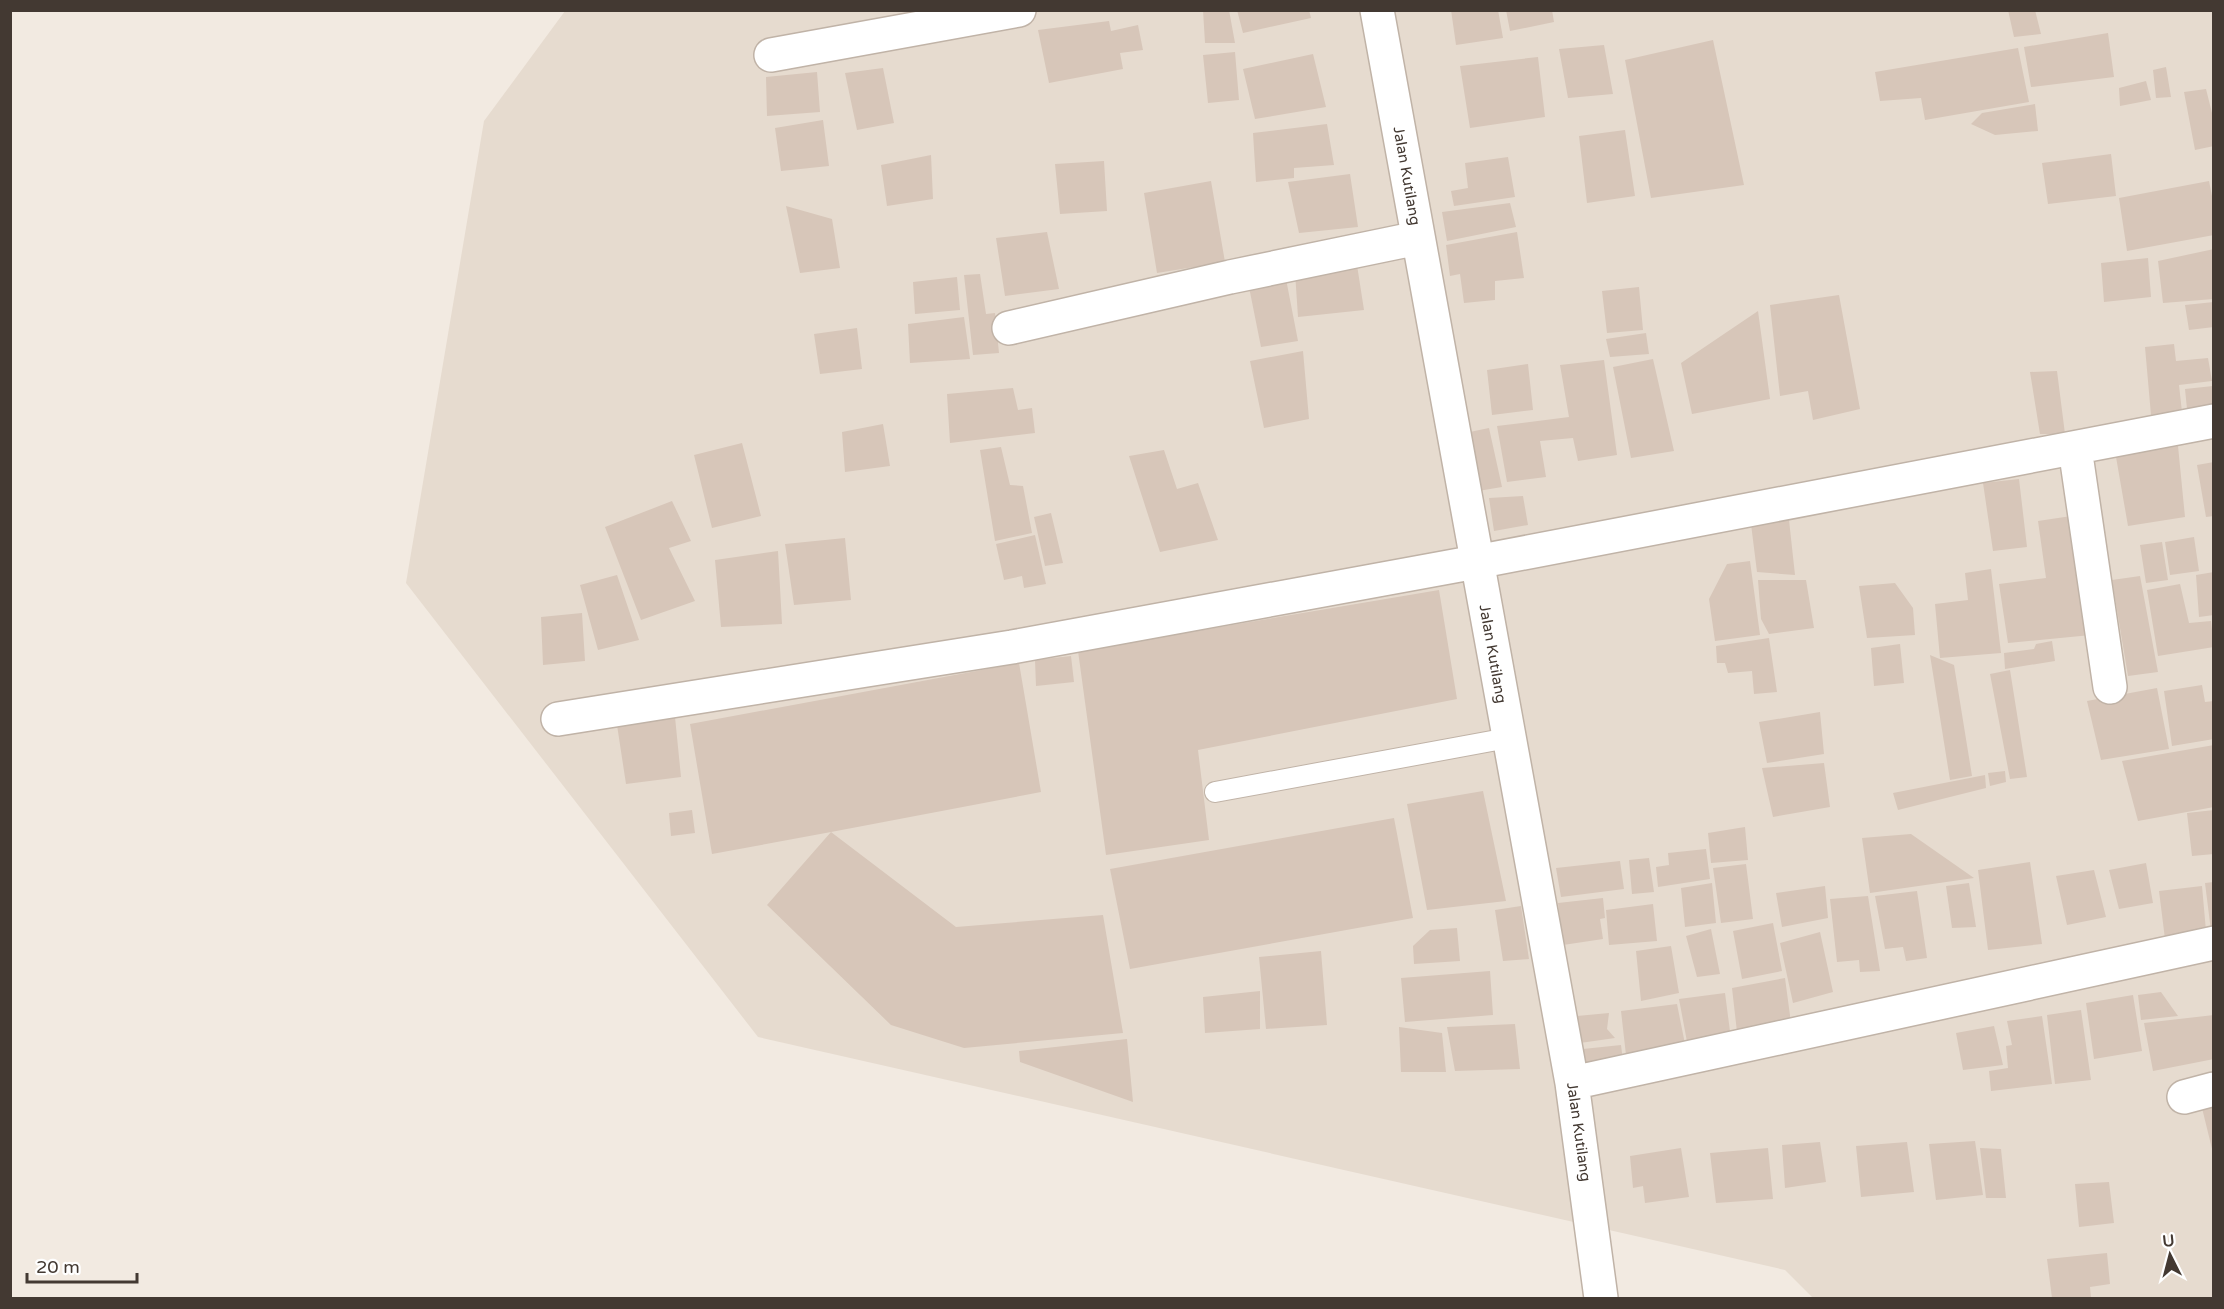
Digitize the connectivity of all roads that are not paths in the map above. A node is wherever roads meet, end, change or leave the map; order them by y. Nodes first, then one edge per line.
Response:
1 (1020, 10) edge
2 (1377, 10) edge
3 (771, 55) dead end
4 (1418, 238) junction
5 (1009, 328) dead end
6 (2214, 421) edge
7 (2075, 448) junction
8 (1476, 562) junction
9 (2110, 687) dead end
10 (558, 719) dead end
11 (1508, 738) junction
12 (1215, 792) dead end
13 (2214, 943) edge
14 (1572, 1083) junction
15 (1601, 1299) edge

1 - 3 street
2 - 4 street, Jalan Kutilang
4 - 5 street
4 - 8 street, Jalan Kutilang
6 - 7 street
7 - 8 street
7 - 9 street
8 - 10 street
8 - 11 street, Jalan Kutilang
11 - 12 lane
11 - 14 street, Jalan Kutilang
13 - 14 street
14 - 15 street, Jalan Kutilang

